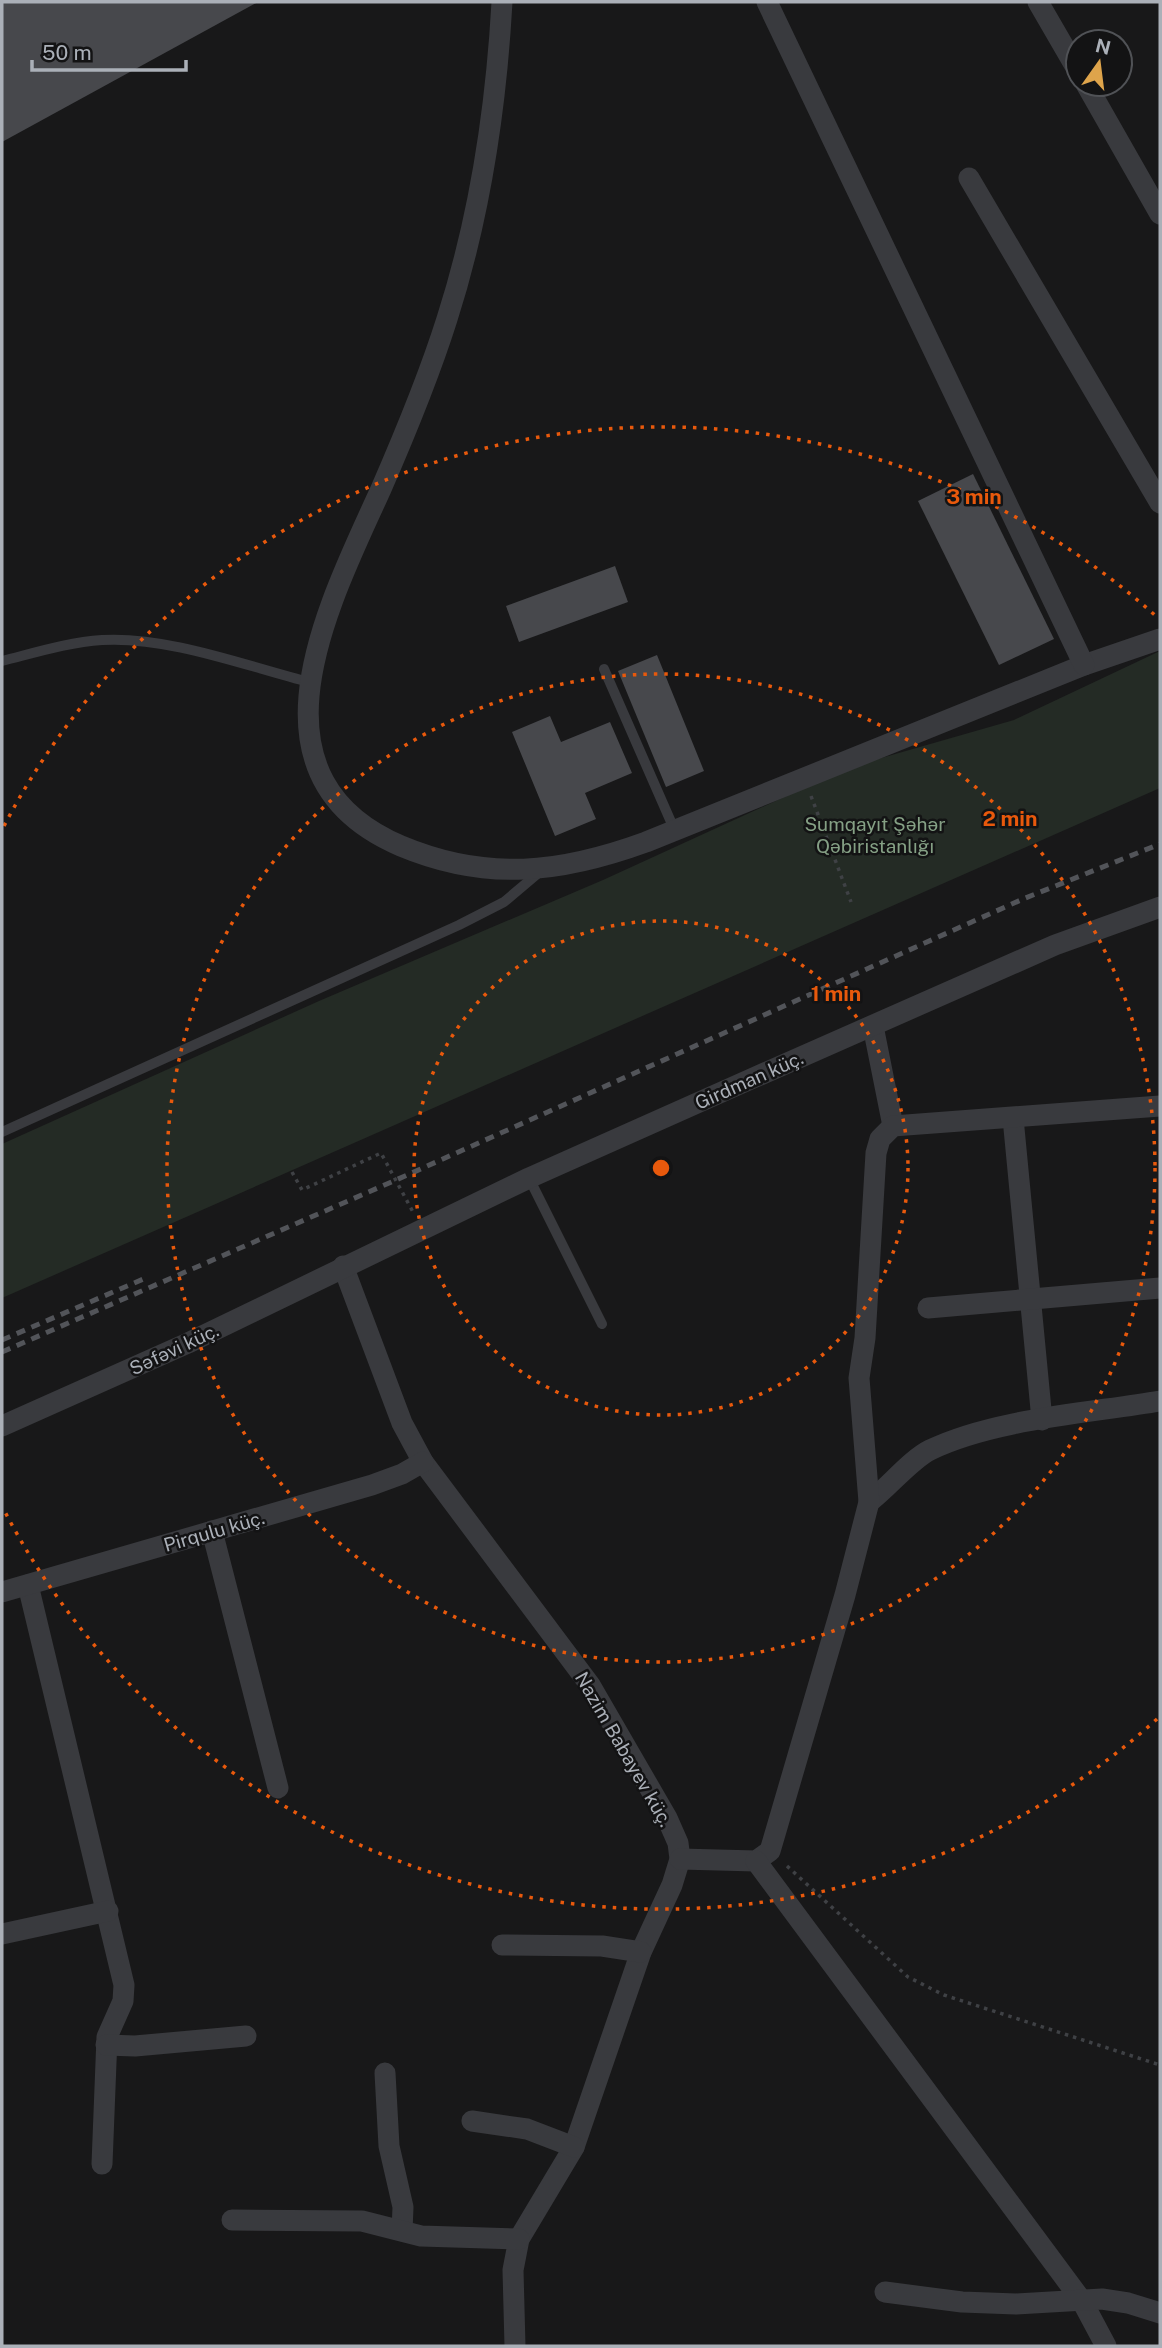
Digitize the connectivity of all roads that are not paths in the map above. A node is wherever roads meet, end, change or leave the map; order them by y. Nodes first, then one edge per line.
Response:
1 (502, 2) edge
2 (767, 2) edge
3 (1038, 2) edge
4 (1064, 47) edge
5 (1094, 98) edge
6 (969, 178) dead end
7 (1160, 214) edge
8 (1160, 503) edge
9 (1160, 639) edge
10 (2, 661) edge
11 (1084, 664) junction
12 (604, 669) dead end
13 (309, 682) junction
14 (675, 831) junction
15 (542, 870) junction
16 (1160, 907) edge
17 (873, 1026) junction
18 (1160, 1107) edge
19 (1013, 1118) junction
20 (894, 1125) junction
21 (2, 1132) edge
22 (529, 1178) junction
23 (343, 1266) junction
24 (1160, 1288) edge
25 (1030, 1300) junction
26 (928, 1308) dead end
27 (602, 1324) dead end
28 (1160, 1401) edge
29 (1042, 1420) junction
30 (2, 1426) edge
31 (423, 1462) junction
32 (869, 1502) junction
33 (212, 1531) junction
34 (28, 1585) junction
35 (2, 1592) edge
36 (278, 1788) dead end
37 (763, 1856) junction
38 (680, 1859) junction
39 (108, 1911) junction
40 (2, 1934) edge
41 (502, 1945) dead end
42 (641, 1952) junction
43 (246, 2036) dead end
44 (106, 2045) junction
45 (385, 2073) dead end
46 (472, 2120) dead end
47 (574, 2147) junction
48 (102, 2164) dead end
49 (232, 2220) dead end
50 (402, 2231) junction
51 (519, 2239) junction
52 (885, 2292) dead end
53 (1082, 2301) junction
54 (1160, 2313) edge
55 (515, 2346) edge
56 (1106, 2346) edge

1 - 13 street
2 - 11 street
3 - 4 street
5 - 7 street
6 - 8 street
9 - 11 street
10 - 13 lane
11 - 14 street
12 - 14 lane
13 - 15 street
14 - 15 street
15 - 21 lane
16 - 17 street, Girdman küç.
17 - 20 street
17 - 22 street, Girdman küç.
18 - 19 street
19 - 20 street
19 - 25 street
20 - 32 street
22 - 23 street, Girdman küç.
22 - 27 lane
23 - 30 street, Səfəvi küç.
23 - 31 street, Nazim Babayev küç.
24 - 25 street
25 - 26 street
25 - 29 street
28 - 29 street
29 - 32 street
31 - 33 street, Pirqulu küç.
31 - 38 street, Nazim Babayev küç.
32 - 37 street
33 - 34 street, Pirqulu küç.
33 - 36 street
34 - 35 street, Pirqulu küç.
34 - 39 street
37 - 38 street
37 - 53 street
38 - 42 street
39 - 40 street
39 - 44 street
41 - 42 street
42 - 47 street
43 - 44 street
44 - 48 street
45 - 50 street
46 - 47 street
47 - 51 street
49 - 50 street
50 - 51 street
51 - 55 street
52 - 53 street
53 - 54 street
53 - 56 street

